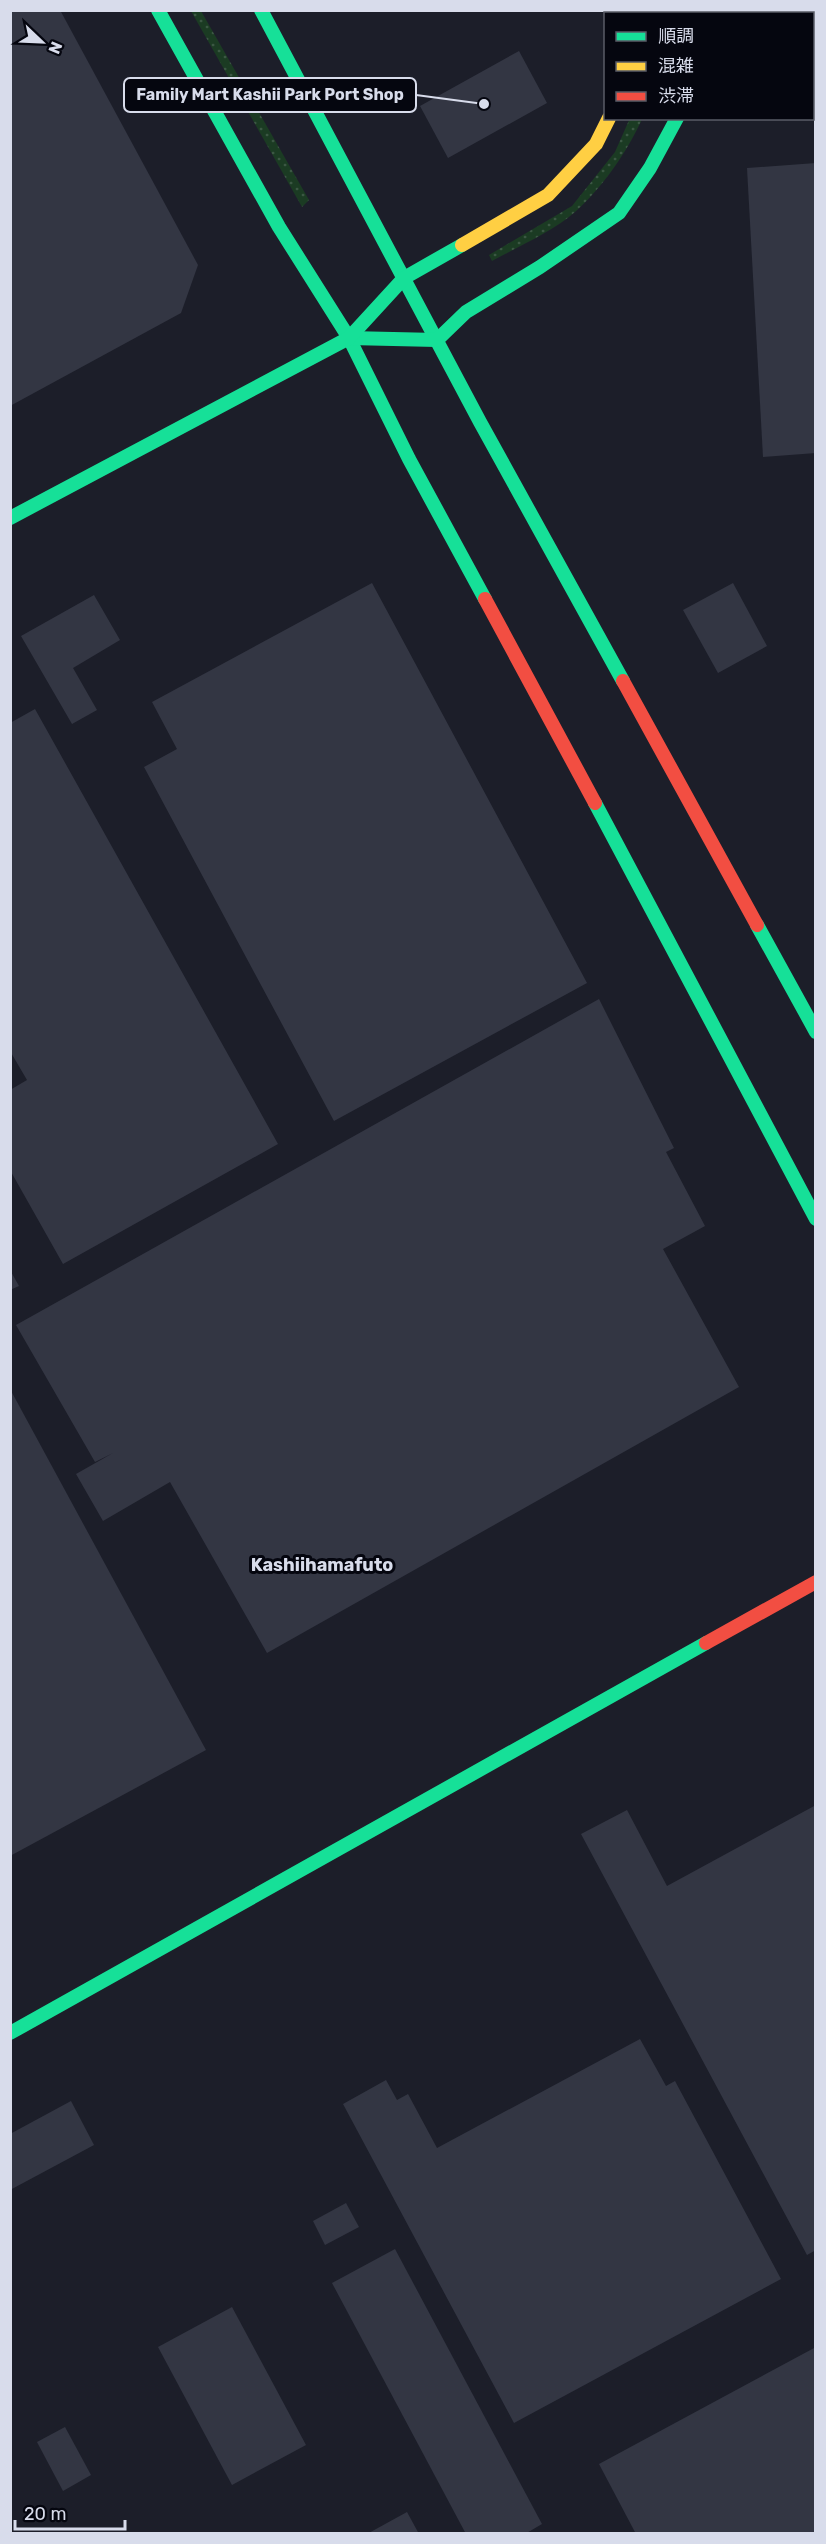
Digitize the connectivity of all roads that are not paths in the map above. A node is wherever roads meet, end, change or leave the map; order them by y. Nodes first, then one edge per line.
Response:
1 (158, 10) edge
2 (261, 10) edge
3 (608, 120) edge
4 (676, 120) edge
5 (404, 278) junction
6 (349, 338) junction
7 (437, 340) junction
8 (10, 518) edge
9 (816, 1032) edge
10 (816, 1219) edge
11 (816, 1581) edge
12 (10, 2033) edge

1 - 6 street
2 - 5 street
3 - 5 street
4 - 7 street
5 - 6 street
5 - 7 street
6 - 7 street
6 - 8 street
6 - 10 street
7 - 9 street
11 - 12 street

